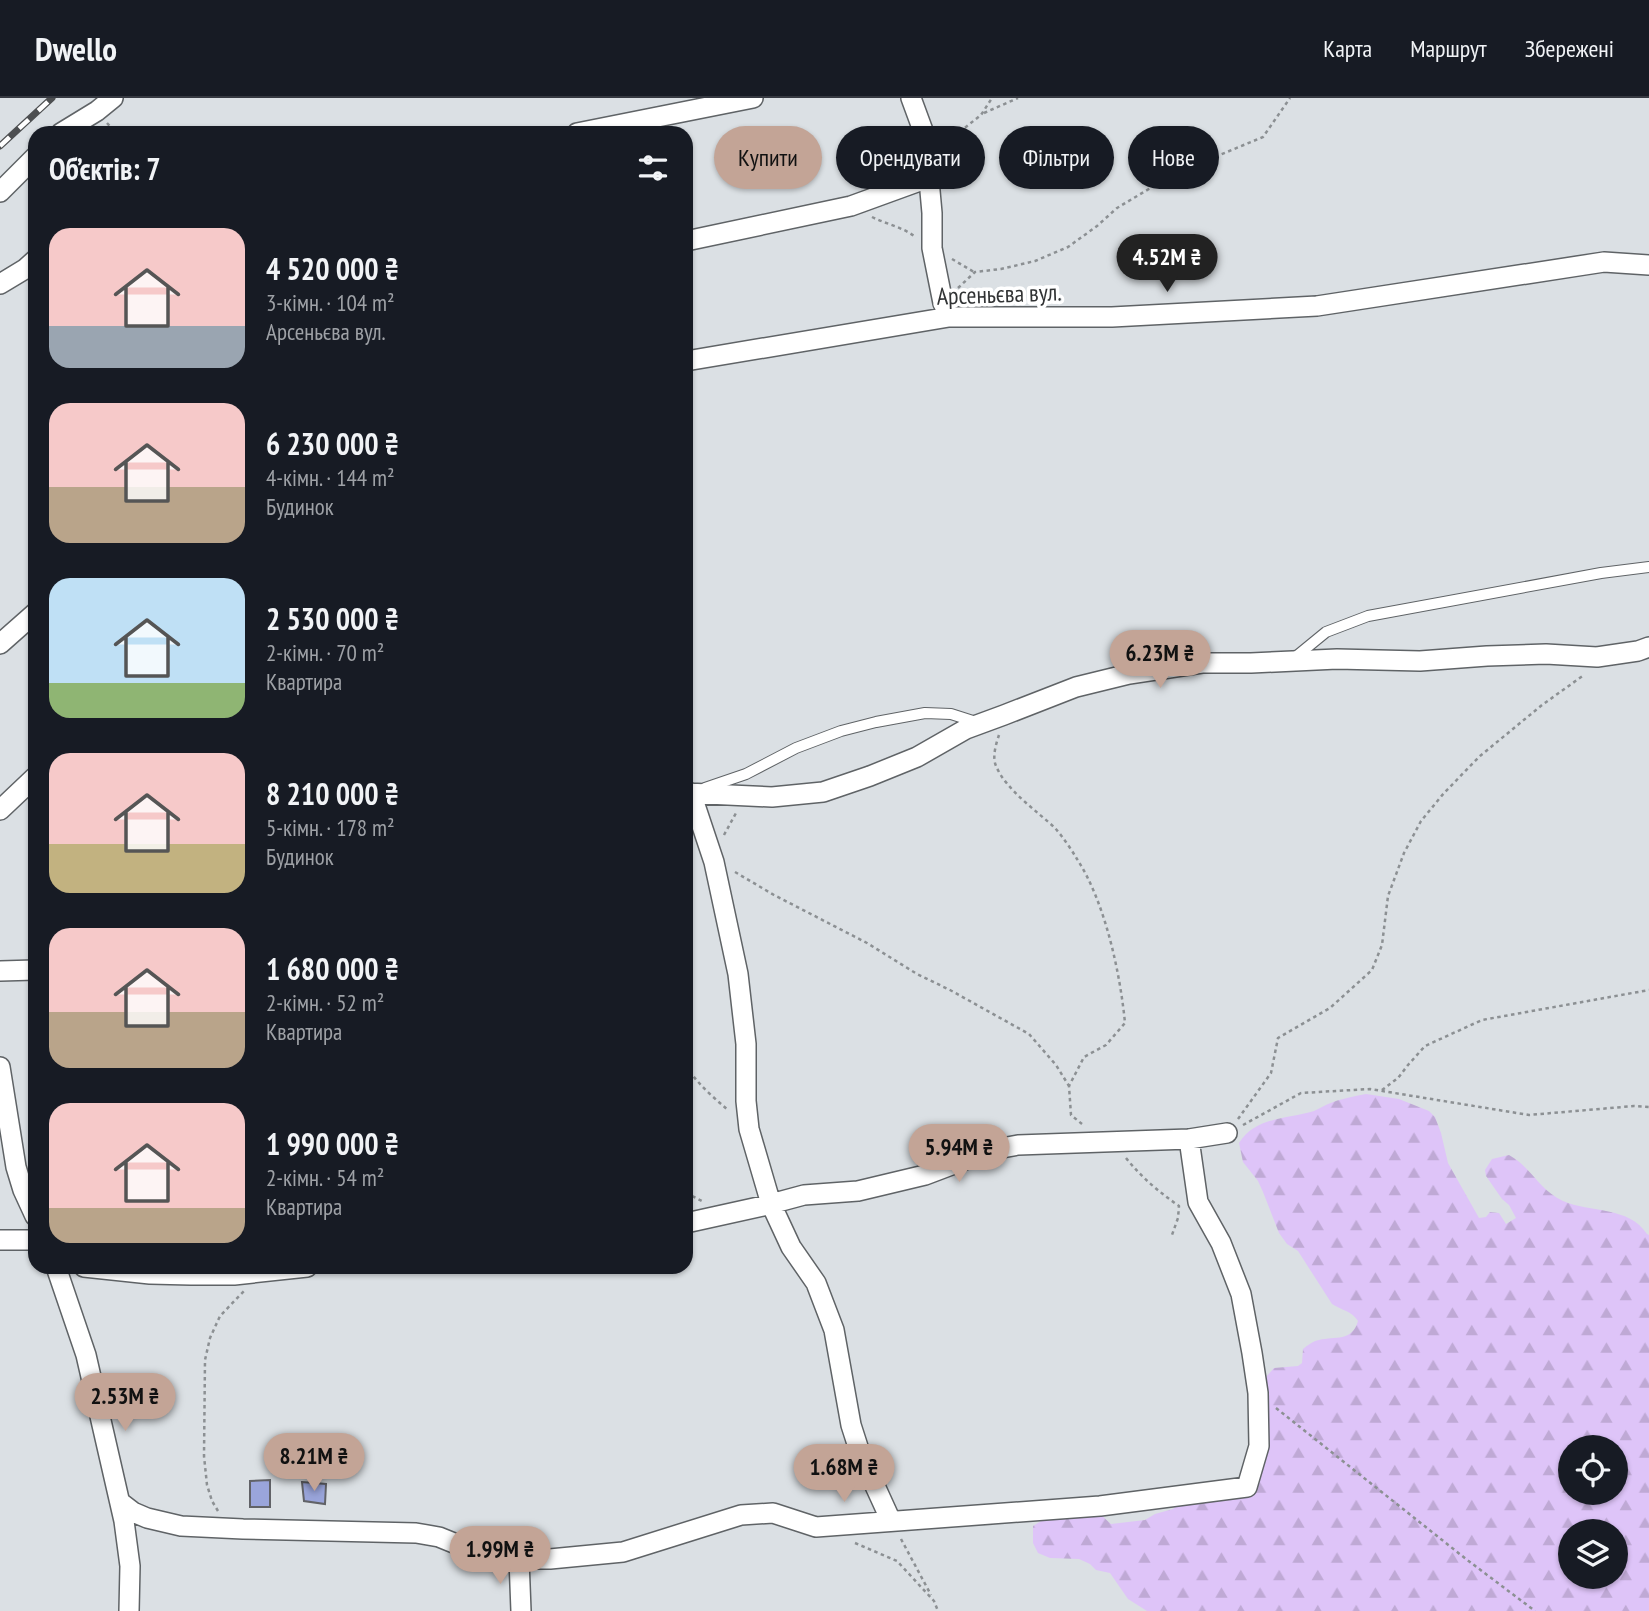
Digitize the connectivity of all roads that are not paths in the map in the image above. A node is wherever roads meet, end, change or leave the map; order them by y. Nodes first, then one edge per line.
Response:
1 (113, 98) edge
2 (753, 98) edge
3 (911, 98) edge
4 (72, 126) edge
5 (611, 126) edge
6 (921, 126) edge
7 (28, 164) edge
8 (885, 189) edge
9 (930, 189) edge
10 (0, 192) edge
11 (693, 240) edge
12 (1649, 265) edge
13 (28, 266) edge
14 (0, 284) edge
15 (946, 310) junction
16 (693, 360) edge
17 (1649, 567) edge
18 (28, 619) edge
19 (0, 644) edge
20 (1649, 647) edge
21 (1290, 661) junction
22 (981, 724) junction
23 (28, 784) edge
24 (693, 791) edge
25 (693, 793) edge
26 (693, 806) edge
27 (0, 810) edge
28 (28, 970) edge
29 (0, 971) edge
30 (0, 1067) edge
31 (1227, 1133) road end
32 (1189, 1139) junction
33 (28, 1201) edge
34 (771, 1204) junction
35 (693, 1221) edge
36 (0, 1240) edge
37 (28, 1240) edge
38 (58, 1274) edge
39 (150, 1274) edge
40 (243, 1274) edge
41 (120, 1502) junction
42 (891, 1521) junction
43 (519, 1559) junction
44 (130, 1611) edge
45 (521, 1611) edge

1 - 4 street
2 - 5 street
3 - 6 street
7 - 10 street
8 - 11 street
9 - 15 street
12 - 15 street, Арсеньєва вул.
13 - 14 street
15 - 16 street, Арсеньєва вул.
17 - 21 lane
18 - 19 street
20 - 21 street
21 - 22 street
22 - 24 lane
22 - 25 street
23 - 27 street
26 - 34 street
28 - 29 street
30 - 33 street
31 - 32 street
32 - 34 street
32 - 42 street
34 - 35 street
34 - 42 street
36 - 37 street
38 - 41 street
39 - 40 street
41 - 43 street
41 - 44 street
42 - 43 street
43 - 45 street

